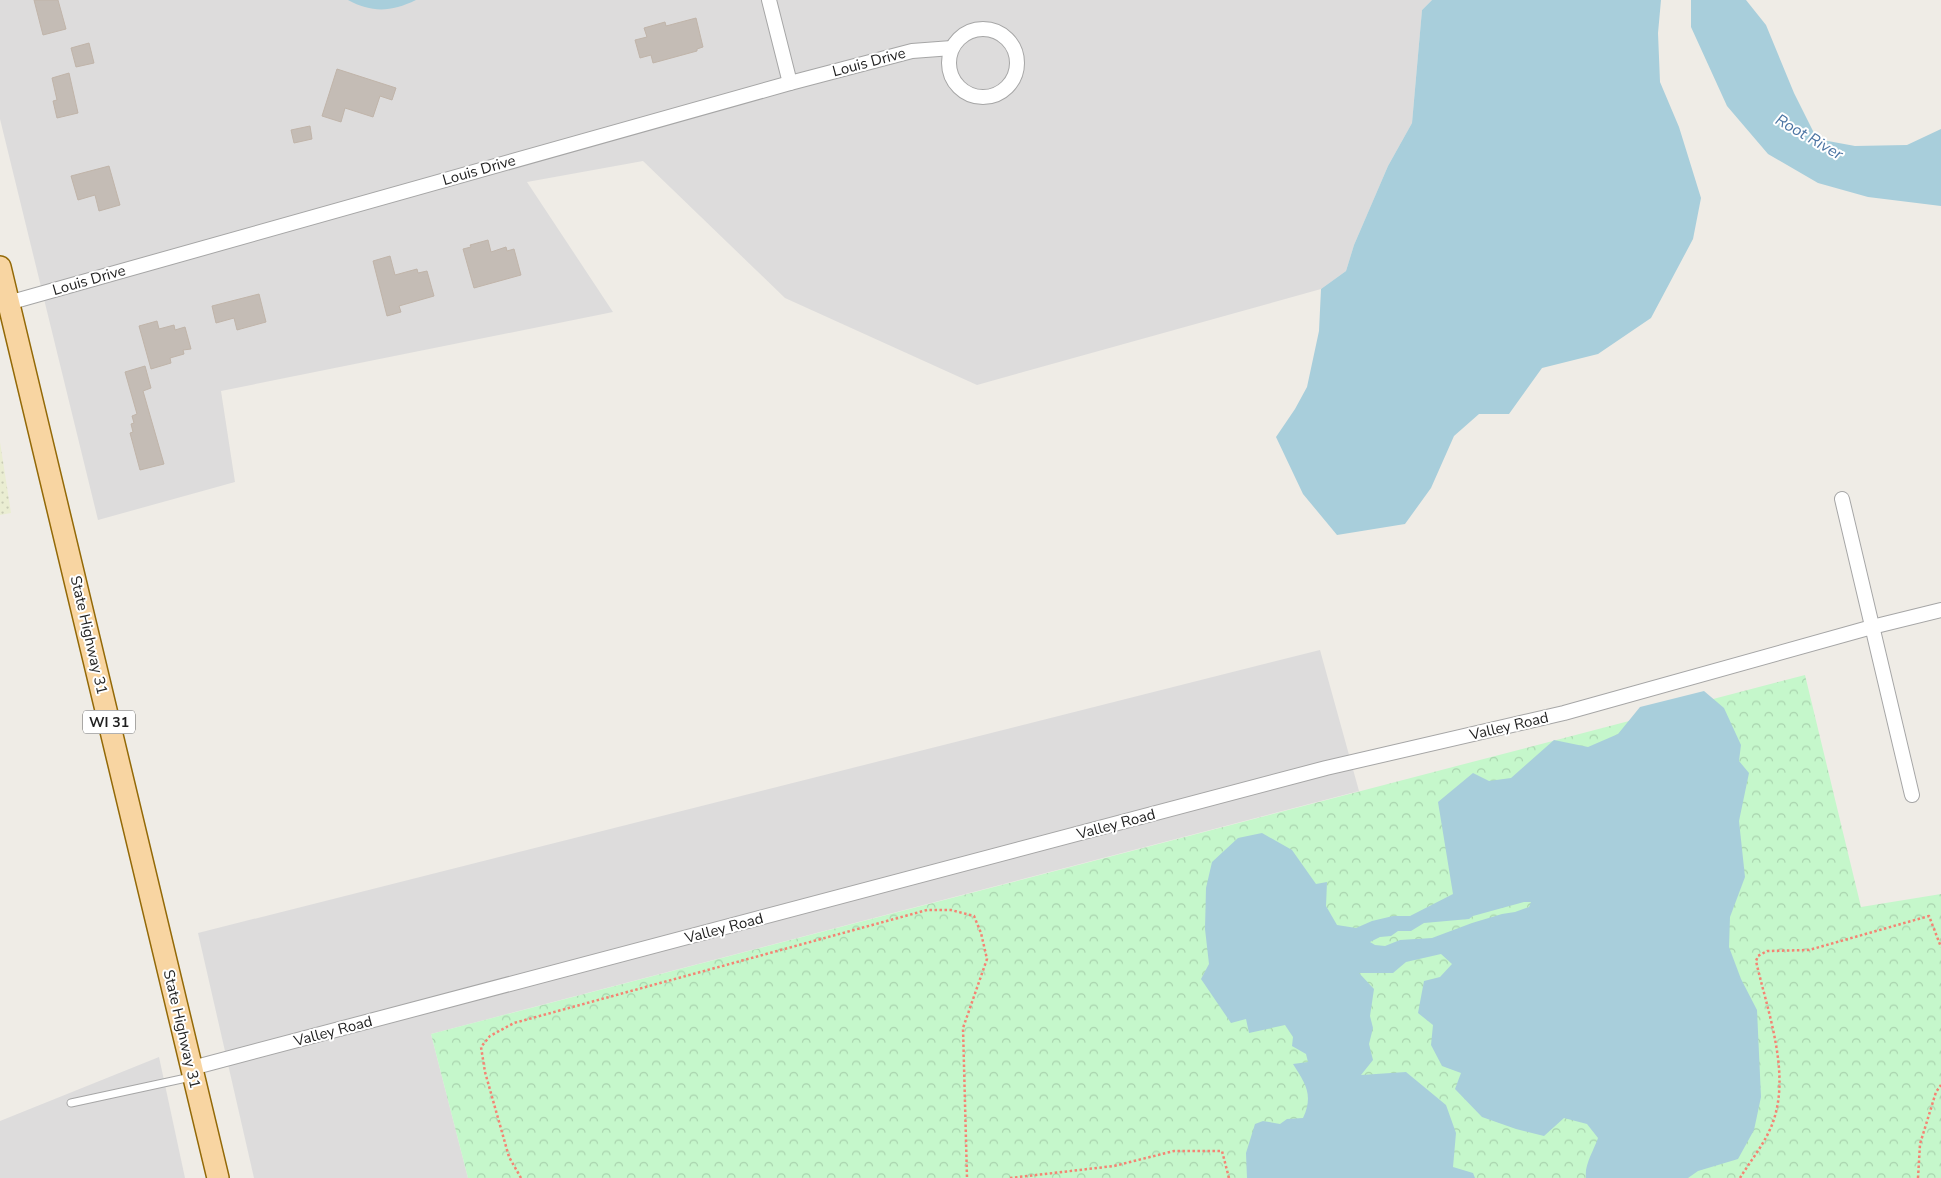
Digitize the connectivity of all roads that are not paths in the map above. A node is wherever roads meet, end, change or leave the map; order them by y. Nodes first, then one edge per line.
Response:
1 (769, 0) edge
2 (952, 48) junction
3 (790, 83) junction
4 (0, 267) edge
5 (8, 302) junction
6 (1842, 499) dead end
7 (1941, 610) edge
8 (1872, 627) junction
9 (1912, 796) dead end
10 (193, 1073) junction
11 (71, 1102) dead end
12 (218, 1178) edge

1 - 3 street
2 - 2 street
2 - 3 street, Louis Drive
3 - 5 street, Louis Drive
4 - 5 main road, State Highway 31 / WI 31
5 - 10 main road, State Highway 31 / WI 31
6 - 8 street
7 - 8 street, Valley Road
8 - 9 street
8 - 10 street, Valley Road
10 - 11 lane
10 - 12 main road, State Highway 31 / WI 31

